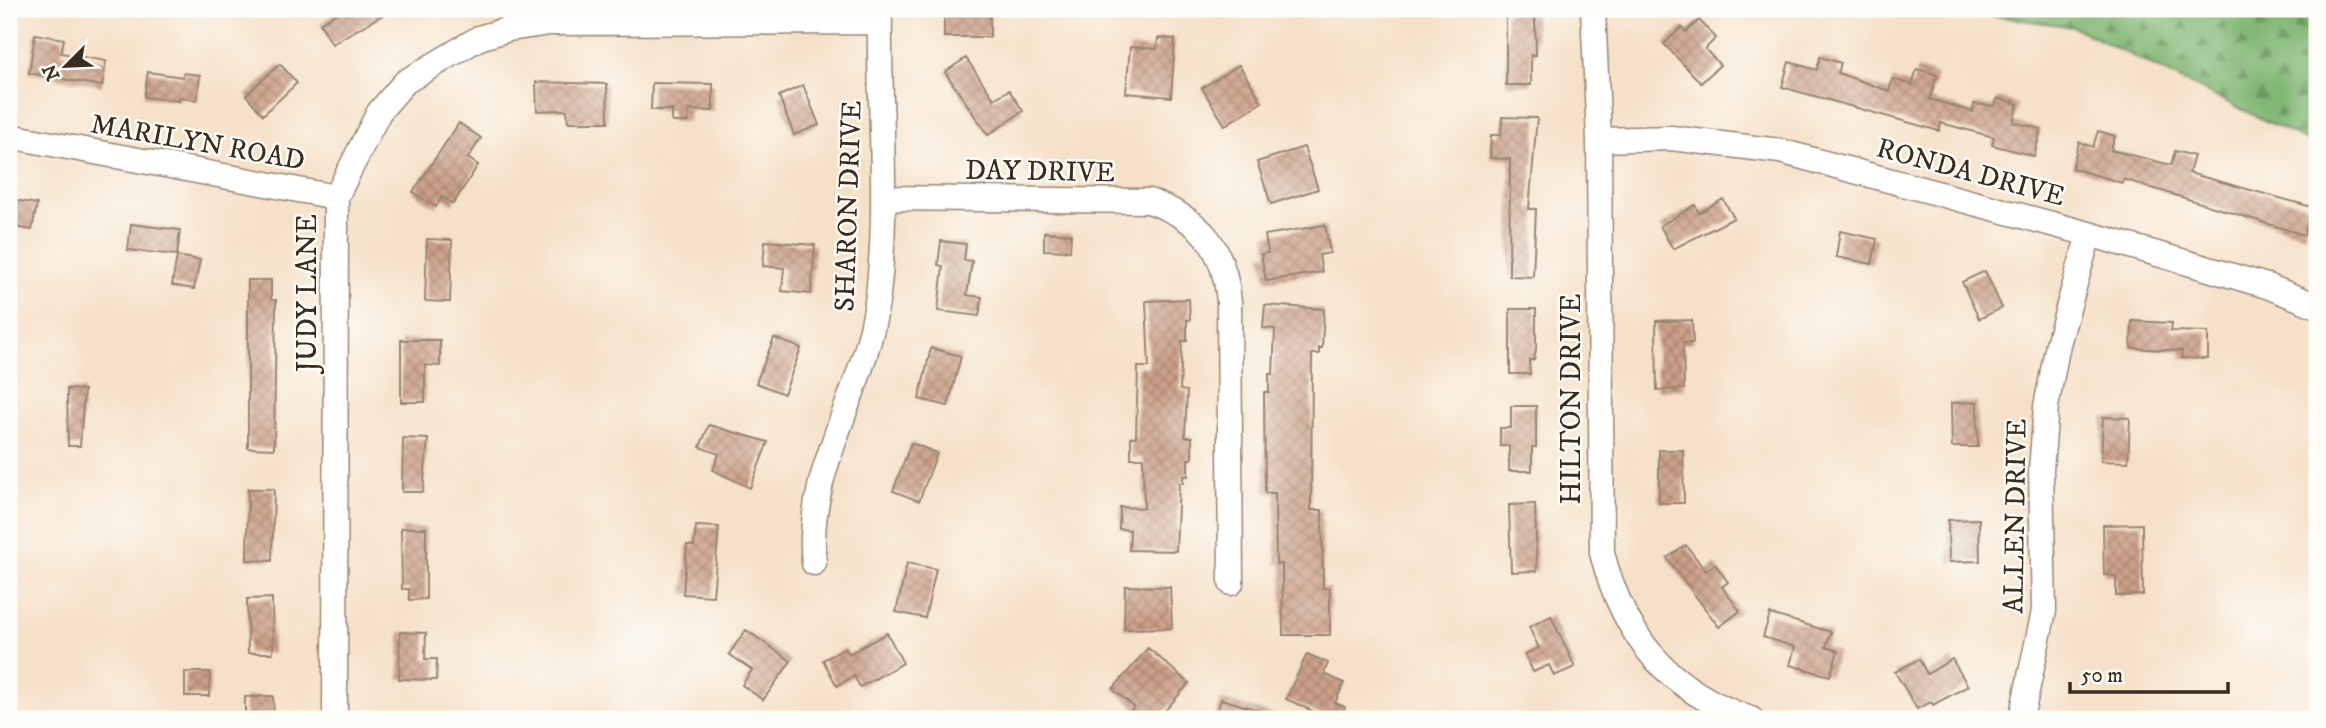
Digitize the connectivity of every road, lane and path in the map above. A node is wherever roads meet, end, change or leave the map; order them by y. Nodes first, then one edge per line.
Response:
1 (1593, 9) edge
2 (880, 15) edge
3 (9, 136) edge
4 (1600, 140) junction
5 (336, 197) junction
6 (883, 198) junction
7 (2089, 234) junction
8 (2317, 306) edge
9 (814, 563) dead end
10 (1231, 583) dead end
11 (335, 719) edge
12 (1751, 719) edge
13 (2021, 719) edge

1 - 4 street, HILTON DRIVE
2 - 5 street, JUDY LANE
2 - 6 street, SHARON DRIVE
3 - 5 street, MARILYN ROAD
4 - 7 street, RONDA DRIVE
4 - 12 street, HILTON DRIVE
5 - 11 street, JUDY LANE
6 - 9 street, SHARON DRIVE
6 - 10 street, DAY DRIVE
7 - 8 street, RONDA DRIVE
7 - 13 street, ALLEN DRIVE

